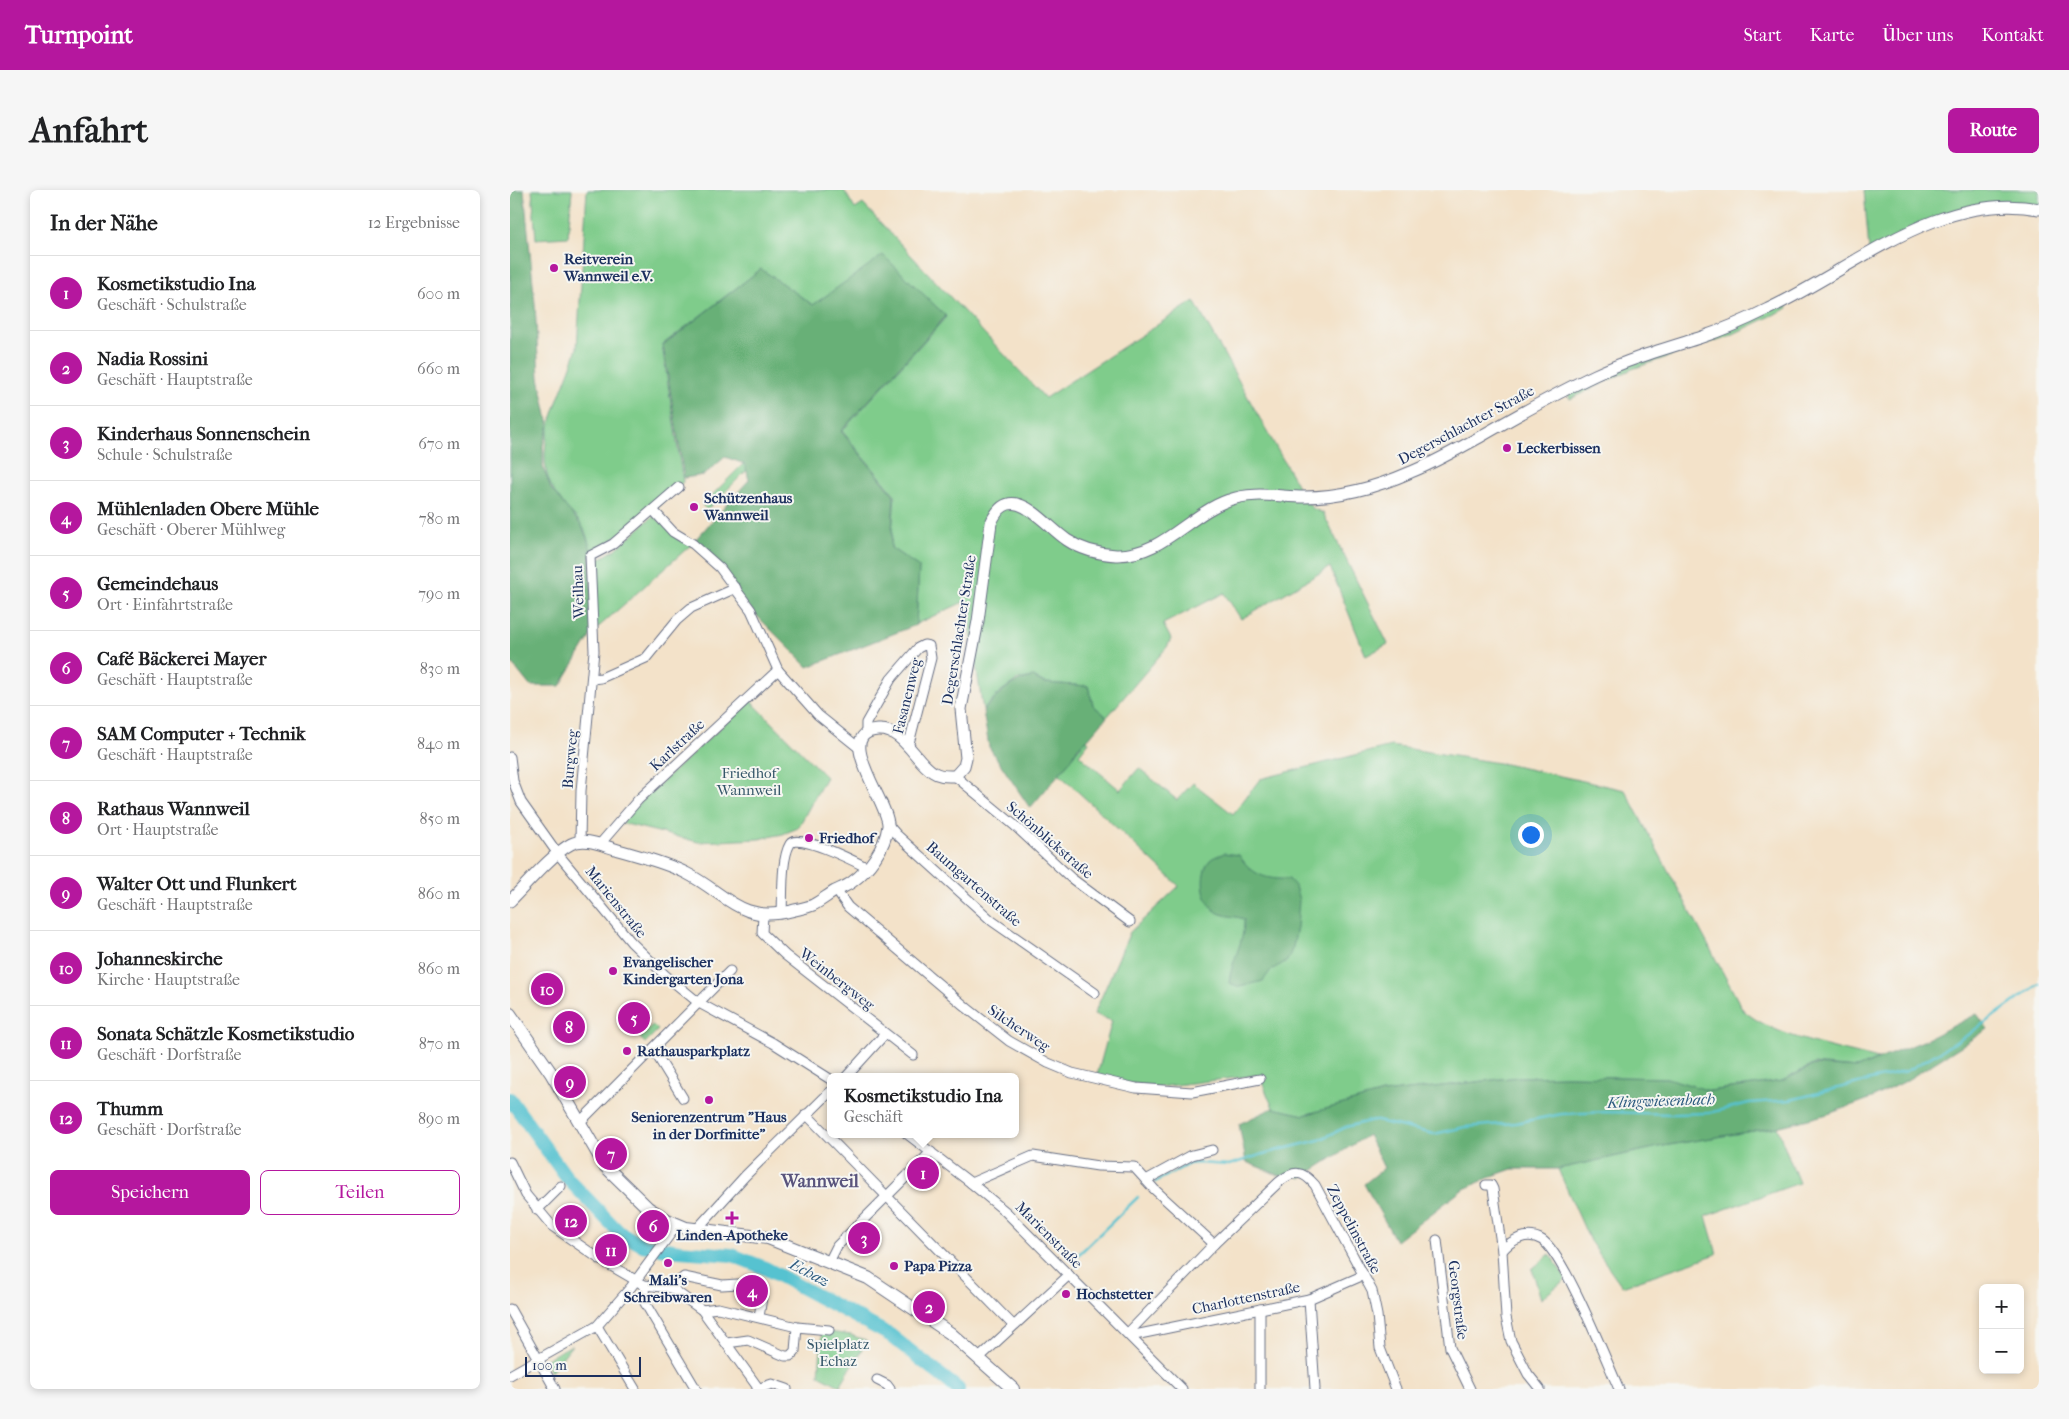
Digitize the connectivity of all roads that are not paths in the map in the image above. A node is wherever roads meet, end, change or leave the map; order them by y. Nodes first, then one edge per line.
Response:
1 (2039, 209) edge
2 (679, 487) dead end
3 (653, 510) junction
4 (736, 588) junction
5 (778, 670) junction
6 (592, 679) junction
7 (866, 734) junction
8 (908, 747) junction
9 (859, 748) junction
10 (510, 757) edge
11 (955, 776) junction
12 (888, 825) junction
13 (580, 842) junction
14 (600, 844) junction
15 (558, 854) junction
16 (868, 868) junction
17 (836, 890) junction
18 (510, 901) edge
19 (782, 913) junction
20 (763, 915) junction
21 (1130, 922) dead end
22 (730, 971) dead end
23 (1095, 993) dead end
24 (699, 1003) junction
25 (510, 1014) edge
26 (885, 1034) junction
27 (653, 1049) junction
28 (913, 1055) dead end
29 (850, 1073) edge
30 (827, 1077) edge
31 (1260, 1080) dead end
32 (827, 1095) edge
33 (682, 1098) dead end
34 (806, 1114) junction
35 (580, 1122) junction
36 (827, 1136) edge
37 (829, 1138) edge
38 (912, 1138) edge
39 (1212, 1150) dead end
40 (931, 1152) junction
41 (510, 1162) edge
42 (1146, 1180) junction
43 (971, 1183) junction
44 (1486, 1185) dead end
45 (561, 1186) dead end
46 (887, 1197) junction
47 (537, 1210) junction
48 (677, 1225) junction
49 (696, 1230) junction
50 (1437, 1240) dead end
51 (1214, 1244) junction
52 (1502, 1252) junction
53 (830, 1262) junction
54 (1364, 1275) junction
55 (1069, 1276) junction
56 (640, 1283) junction
57 (671, 1288) junction
58 (1309, 1299) junction
59 (510, 1309) edge
60 (1260, 1309) junction
61 (702, 1310) junction
62 (759, 1317) junction
63 (1013, 1325) junction
64 (597, 1326) junction
65 (797, 1326) junction
66 (829, 1330) dead end
67 (1129, 1335) junction
68 (727, 1342) junction
69 (979, 1358) junction
70 (538, 1360) junction
71 (510, 1375) edge
72 (877, 1380) dead end
73 (553, 1386) edge
74 (635, 1389) edge
75 (696, 1389) edge
76 (758, 1389) edge
77 (787, 1389) edge
78 (890, 1389) edge
79 (1013, 1389) edge
80 (1182, 1389) edge
81 (1260, 1389) edge
82 (1315, 1389) edge
83 (1396, 1389) edge
84 (1470, 1389) edge
85 (1540, 1389) edge
86 (1619, 1389) edge

1 - 11 street, Degerschlachter Straße
2 - 3 street, Weilhau
3 - 4 street
3 - 6 street, Weilhau
4 - 5 street
4 - 6 street
5 - 9 street
5 - 14 street, Karlstraße
6 - 13 street, Burgweg
7 - 8 street
7 - 8 street, Fasanenweg
7 - 9 street
8 - 11 street
9 - 12 street
10 - 15 street, Marienstraße
11 - 21 street, Schönblickstraße
12 - 16 street
12 - 23 street, Baumgartenstraße
13 - 14 street
13 - 15 street
14 - 20 street
15 - 18 street
15 - 24 street, Marienstraße
16 - 17 street
16 - 19 street
17 - 19 street
17 - 31 street, Silcherweg
19 - 20 street
20 - 26 street, Weinbergweg
22 - 24 street
24 - 27 street
24 - 30 street, Marienstraße
25 - 35 main road
26 - 28 street, Weinbergweg
26 - 29 street
27 - 33 street
27 - 35 street
32 - 34 street
34 - 36 street
34 - 49 street
35 - 48 main road
37 - 46 street
38 - 40 street, Marienstraße
39 - 42 street
40 - 43 street, Marienstraße
40 - 46 street
41 - 47 street
42 - 43 street
42 - 51 street
43 - 55 street, Marienstraße
44 - 52 street
45 - 47 street
46 - 53 street
46 - 63 street
47 - 56 street
48 - 49 main road
48 - 56 street
49 - 53 main road
50 - 84 street, Georgstraße
51 - 54 street, Zeppelinstraße
51 - 67 street, Zeppelinstraße
52 - 85 street
52 - 86 street
53 - 69 main road
54 - 58 street, Charlottenstraße
54 - 83 street, Zeppelinstraße
55 - 63 street
55 - 67 street, Marienstraße
56 - 57 street
56 - 64 street
56 - 75 street
57 - 61 street
57 - 62 street
58 - 60 street, Charlottenstraße
58 - 82 street
59 - 70 street
60 - 67 street, Charlottenstraße
60 - 81 street
61 - 62 street
61 - 68 street
62 - 65 street
63 - 69 street
64 - 70 street
64 - 74 street
65 - 66 street
65 - 68 street
67 - 80 street, Marienstraße
68 - 76 street
69 - 79 main road
70 - 71 street
70 - 73 street
72 - 78 street
76 - 77 street

